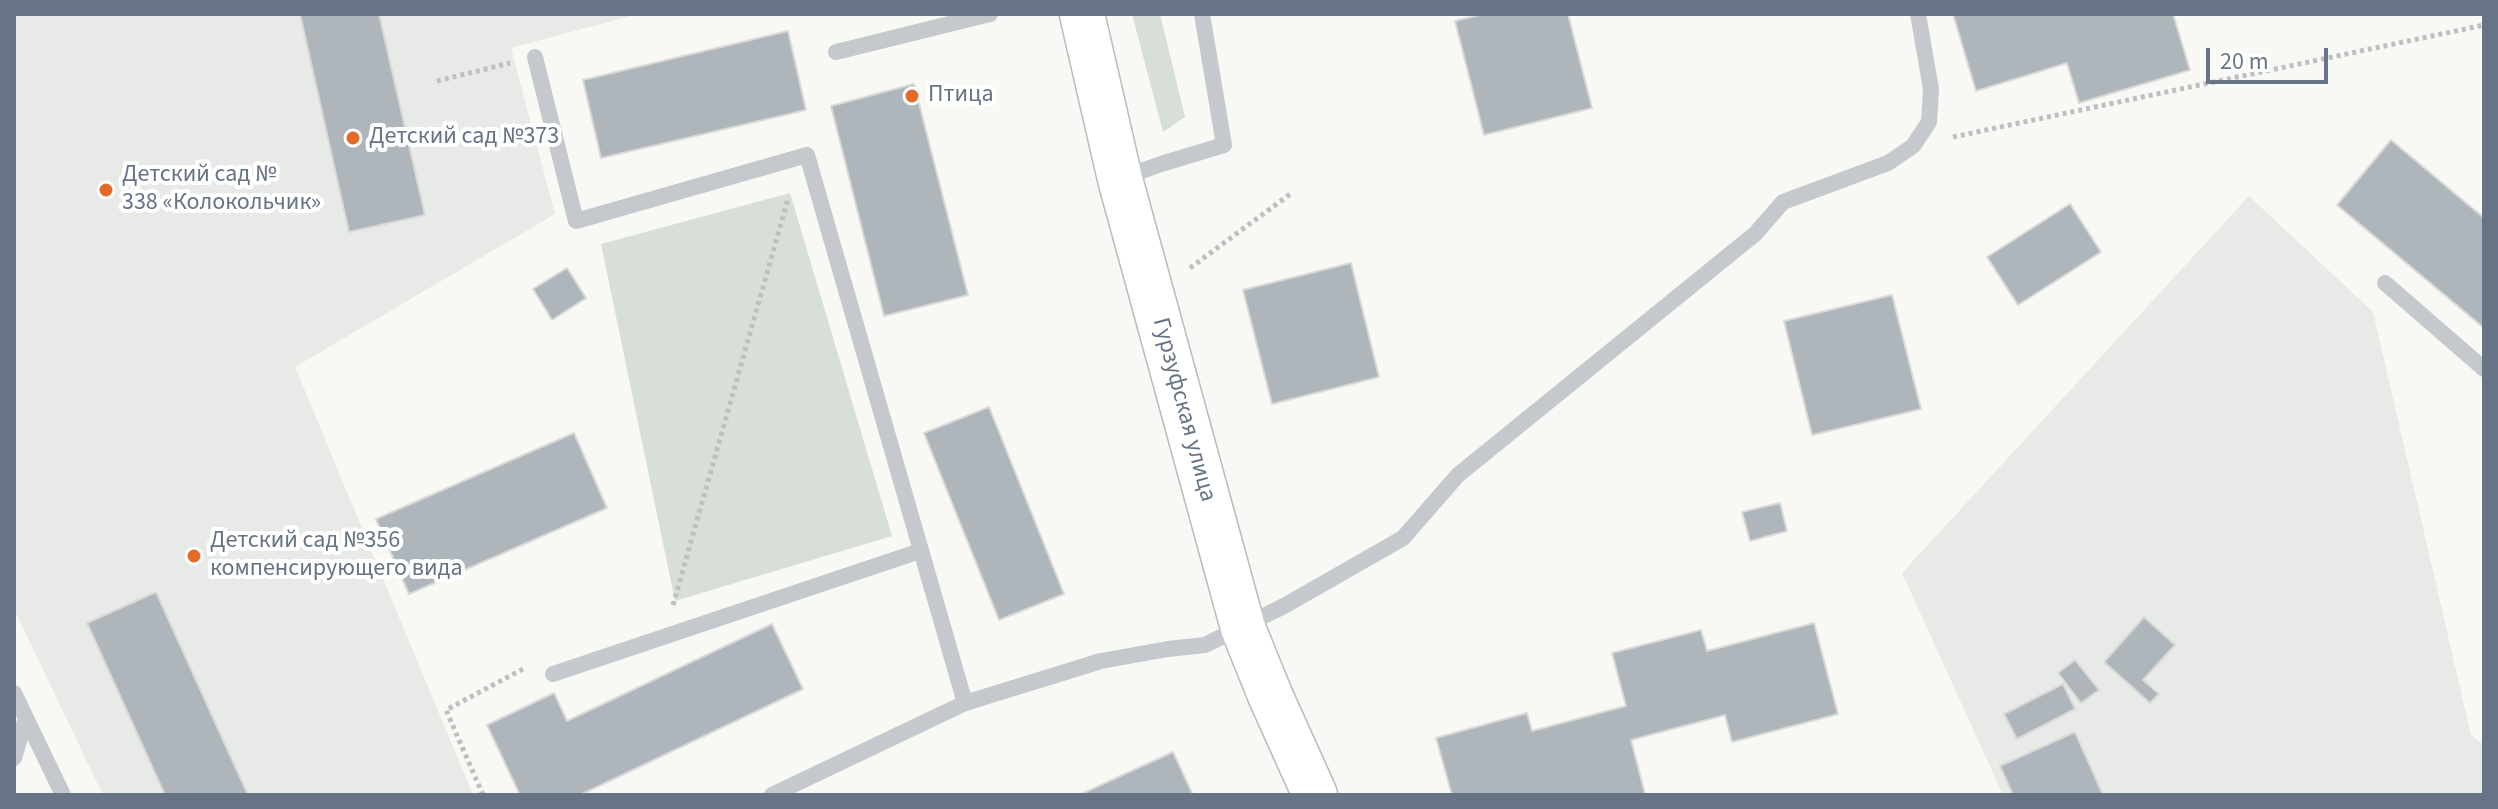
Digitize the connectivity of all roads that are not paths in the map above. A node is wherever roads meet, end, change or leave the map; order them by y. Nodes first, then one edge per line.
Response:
1 (990, 14) edge
2 (1082, 14) edge
3 (1202, 14) edge
4 (1918, 14) edge
5 (836, 52) dead end
6 (535, 57) road end
7 (1120, 179) junction
8 (2385, 283) dead end
9 (2484, 369) edge
10 (920, 551) junction
11 (1243, 628) junction
12 (553, 674) road end
13 (14, 693) edge
14 (965, 703) junction
15 (26, 718) junction
16 (14, 758) edge
17 (63, 795) edge
18 (772, 795) edge
19 (1315, 795) edge

1 - 5 lane
2 - 7 main road, Гурзуфская улица
3 - 7 lane
4 - 11 lane
6 - 10 lane
7 - 11 main road, Гурзуфская улица
8 - 9 lane
10 - 12 lane
10 - 14 lane
11 - 14 lane
11 - 19 main road, Гурзуфская улица
13 - 15 lane
14 - 18 lane
15 - 16 lane
15 - 17 lane

